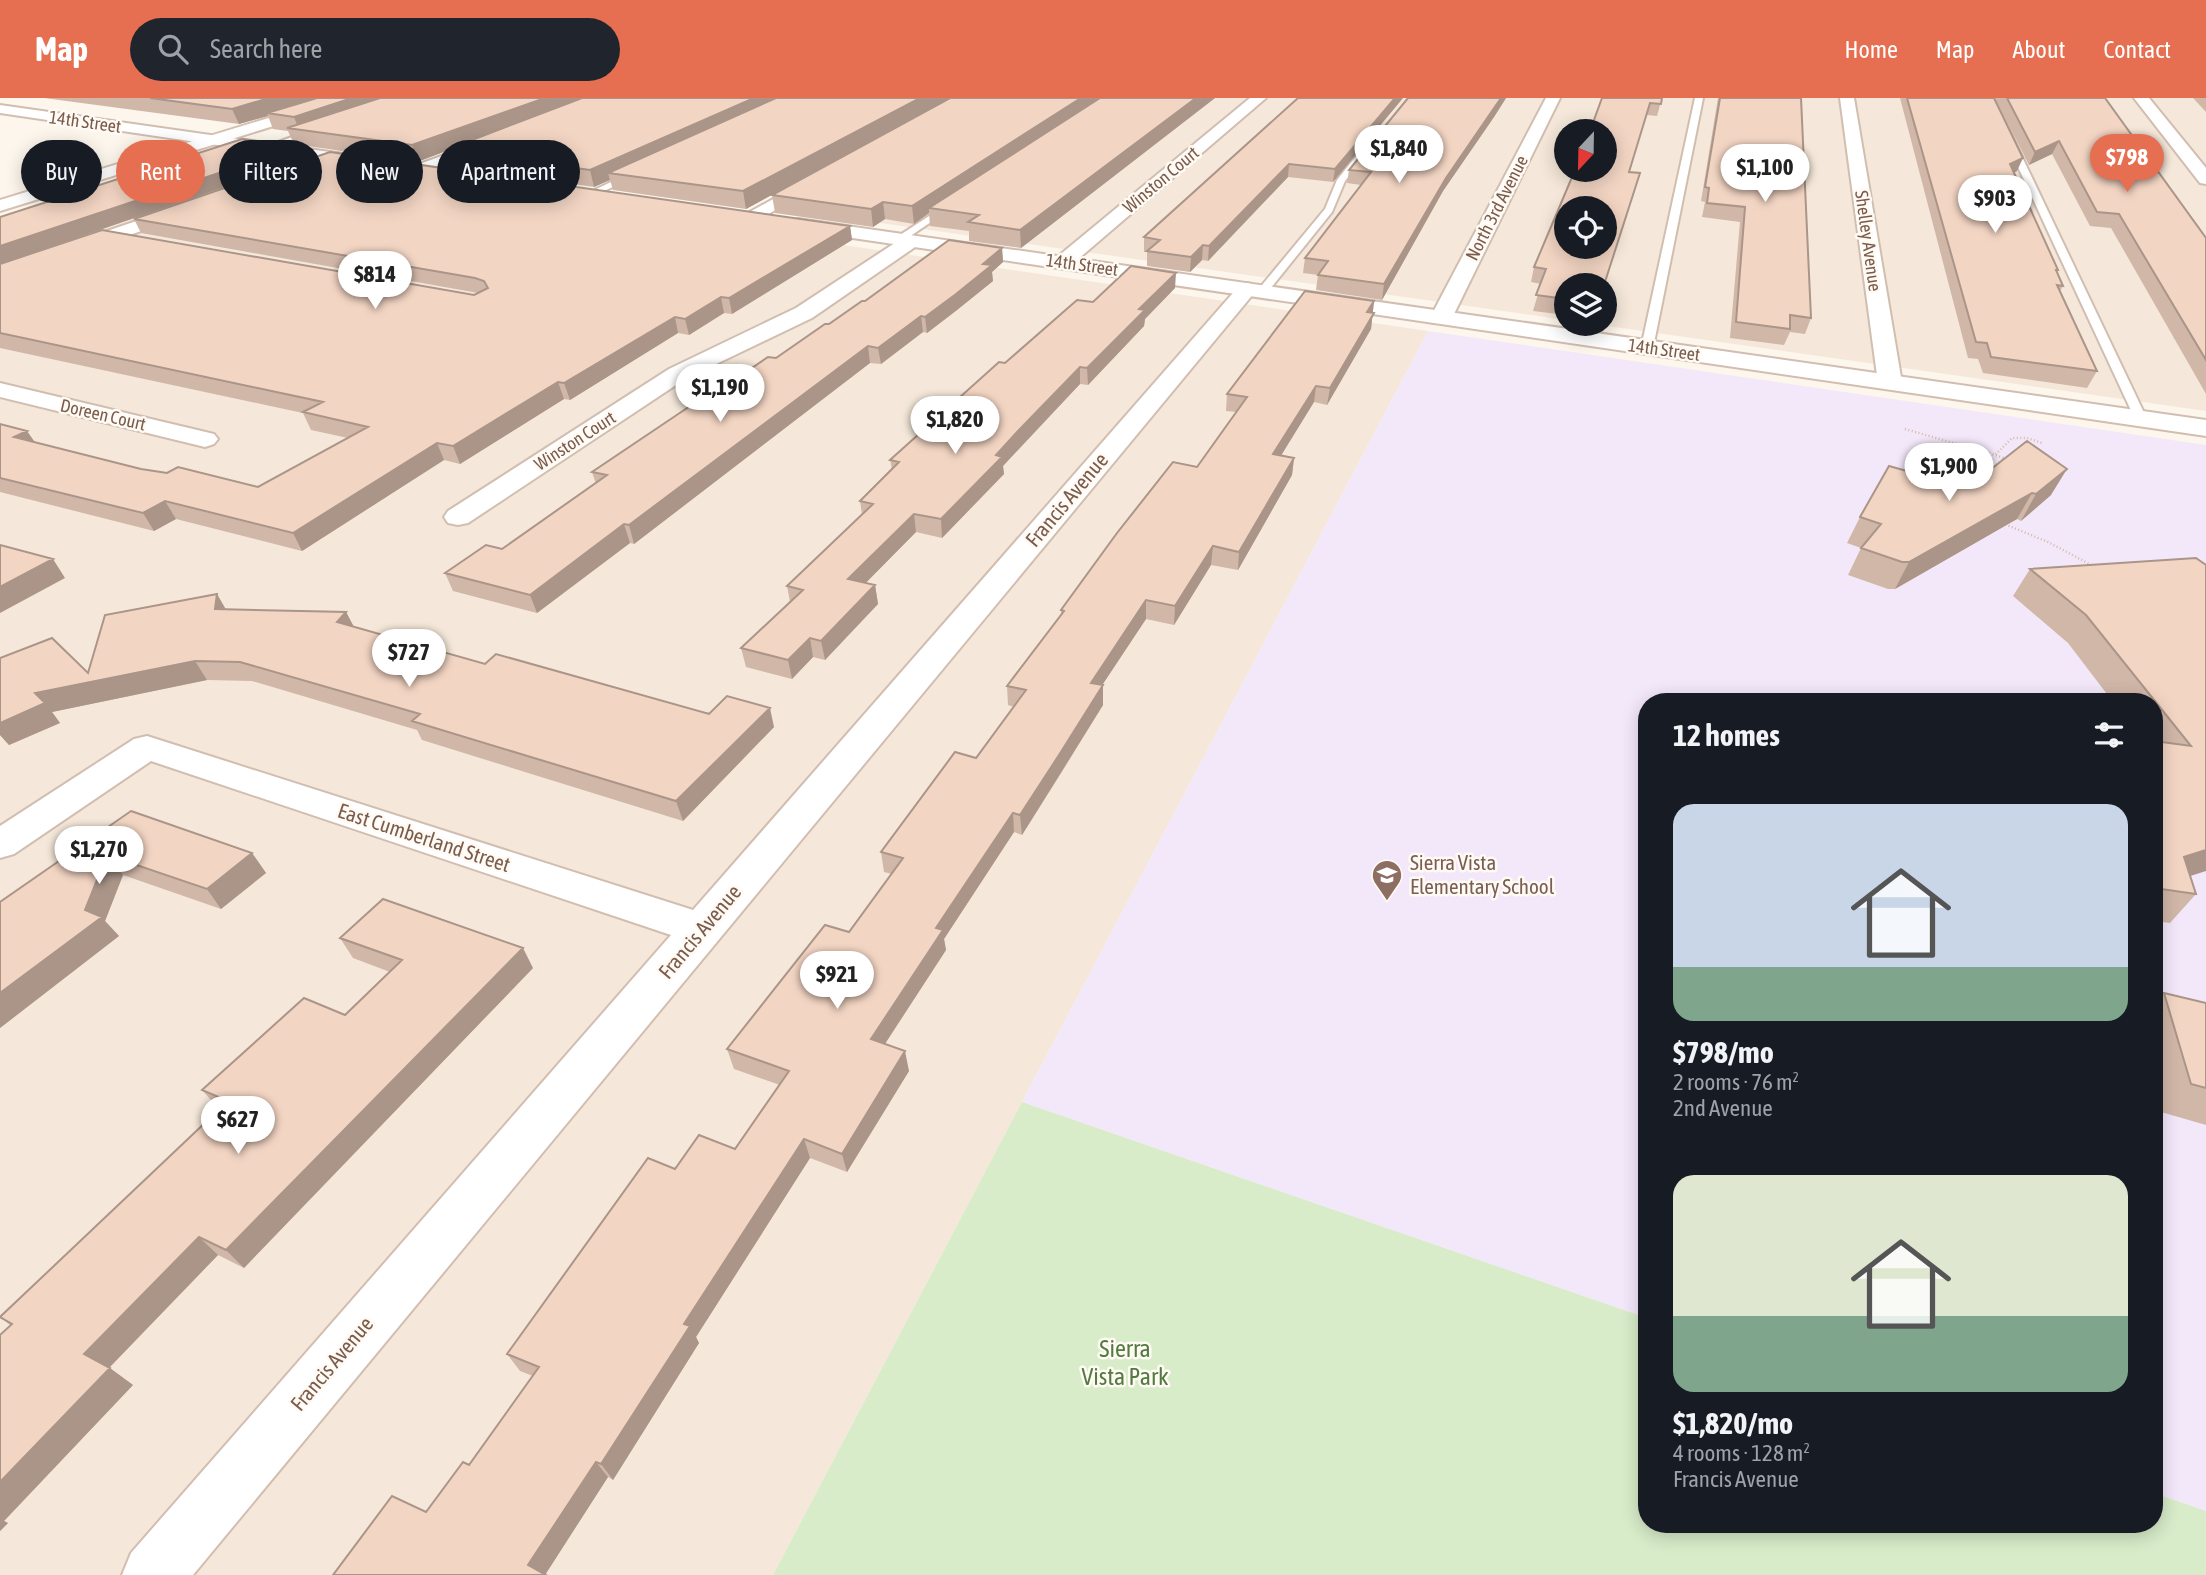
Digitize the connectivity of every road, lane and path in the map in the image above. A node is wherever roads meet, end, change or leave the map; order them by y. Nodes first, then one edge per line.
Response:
1 (349, 98) edge
2 (1259, 98) edge
3 (1553, 98) edge
4 (1699, 98) edge
5 (1847, 98) edge
6 (1990, 98) edge
7 (2141, 98) edge
8 (0, 109) edge
9 (327, 128) edge
10 (513, 135) edge
11 (1375, 139) edge
12 (212, 140) junction
13 (290, 140) edge
14 (219, 141) edge
15 (322, 156) edge
16 (334, 158) joint
17 (322, 162) edge
18 (423, 169) edge
19 (644, 170) edge
20 (833, 171) edge
21 (2206, 179) edge
22 (580, 193) edge
23 (590, 194) junction
24 (630, 200) edge
25 (959, 201) edge
26 (198, 205) edge
27 (0, 206) edge
28 (109, 236) junction
29 (906, 240) junction
30 (145, 243) edge
31 (1063, 262) junction
32 (0, 274) edge
33 (1254, 291) junction
34 (1441, 318) junction
35 (1647, 348) junction
36 (1889, 383) junction
37 (0, 390) edge
38 (2141, 419) junction
39 (2206, 428) edge
40 (1906, 429) dead end
41 (205, 439) dead end
42 (2042, 443) dead end
43 (1995, 455) junction
44 (1994, 467) edge
45 (458, 517) dead end
46 (2000, 522) edge
47 (2105, 572) edge
48 (0, 844) edge
49 (702, 929) junction
50 (153, 1575) edge

1 - 12 street
2 - 31 street, Winston Court
3 - 34 street, North 3rd Avenue
4 - 35 lane
5 - 36 street, Shelley Avenue
6 - 38 lane
7 - 21 street
8 - 12 street, 14th Street
9 - 13 lane
10 - 18 street
11 - 33 lane
12 - 14 street, 14th Street
12 - 27 street
15 - 16 street, 14th Street
16 - 17 street
19 - 23 lane
20 - 29 street, 14th Street
22 - 23 street
23 - 24 street
25 - 29 lane
26 - 28 street
28 - 30 street
28 - 32 street
29 - 31 street, 14th Street
29 - 45 street, Winston Court
31 - 33 street, 14th Street
33 - 34 street, 14th Street
33 - 49 street, Francis Avenue
34 - 35 street, 14th Street
35 - 36 street, 14th Street
36 - 38 street, 14th Street
37 - 41 street, Doreen Court
38 - 39 street, 14th Street
40 - 43 path
42 - 43 path
43 - 44 path
46 - 47 path
48 - 49 street, East Cumberland Street
49 - 50 street, Francis Avenue

